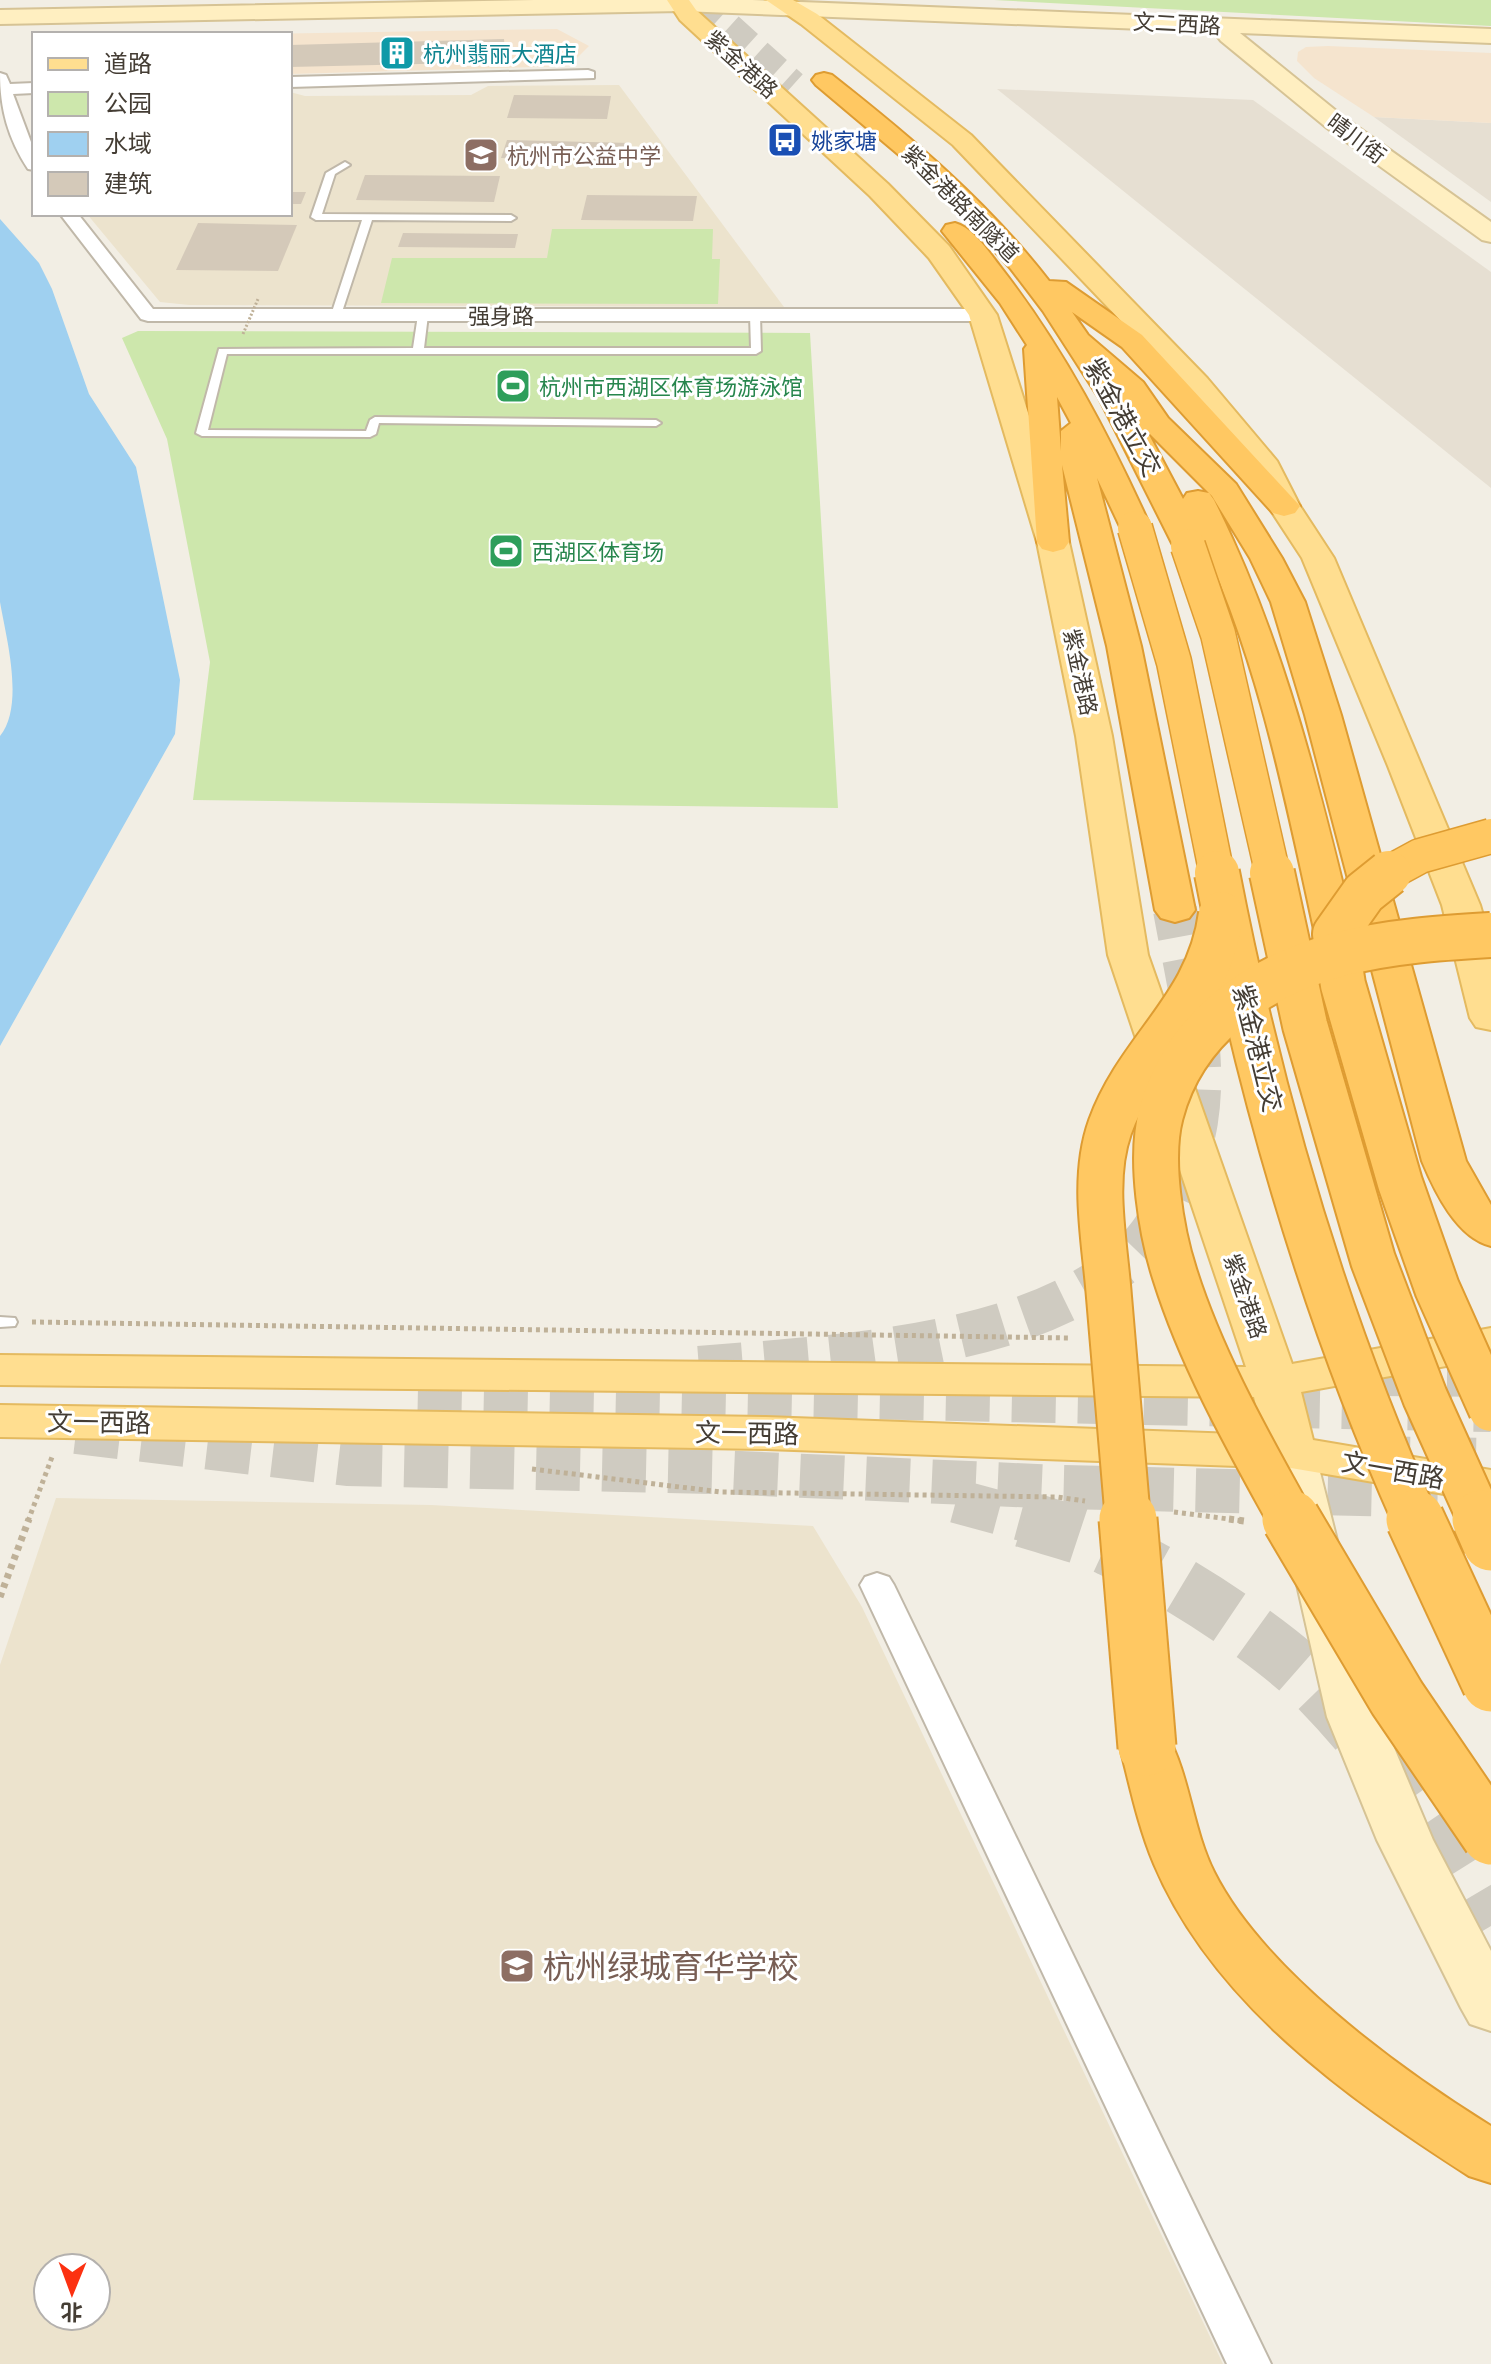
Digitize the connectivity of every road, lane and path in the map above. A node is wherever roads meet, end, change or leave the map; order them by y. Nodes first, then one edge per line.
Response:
1 (682, 6) edge
2 (793, 9) edge
3 (0, 17) edge
4 (0, 29) edge
5 (1229, 36) junction
6 (1491, 36) edge
7 (1491, 47) edge
8 (588, 75) dead end
9 (824, 80) tunnel mouth
10 (292, 82) edge
11 (2, 83) edge
12 (794, 84) tunnel mouth
13 (32, 88) edge
14 (32, 162) edge
15 (345, 165) dead end
16 (910, 185) dead end
17 (939, 214) dead end
18 (71, 216) edge
19 (368, 218) junction
20 (511, 218) dead end
21 (1491, 234) edge
22 (1024, 265) junction
23 (258, 299) dead end
24 (336, 315) junction
25 (423, 315) junction
26 (755, 315) junction
27 (983, 315) junction
28 (243, 334) dead end
29 (1037, 338) junction
30 (1081, 342) junction
31 (418, 351) junction
32 (1075, 400) junction
33 (656, 423) dead end
34 (1284, 506) junction
35 (1053, 542) junction
36 (1247, 558) junction
37 (1491, 836) edge
38 (1220, 891) junction
39 (1175, 910) tunnel mouth
40 (1335, 934) junction
41 (1491, 935) edge
42 (1491, 1018) edge
43 (1491, 1233) edge
44 (5, 1322) edge
45 (1071, 1338) dead end
46 (1491, 1343) edge
47 (0, 1370) edge
48 (1275, 1382) junction
49 (1491, 1409) edge
50 (0, 1421) edge
51 (1291, 1452) junction
52 (39, 1455) dead end
53 (52, 1456) junction
54 (68, 1456) dead end
55 (525, 1468) dead end
56 (1491, 1486) edge
57 (1089, 1501) dead end
58 (1168, 1511) dead end
59 (1310, 1529) junction
60 (1491, 1542) edge
61 (877, 1585) dead end
62 (0, 1597) edge
63 (1491, 1683) edge
64 (1491, 1836) edge
65 (1491, 2008) edge
66 (1491, 2158) edge
67 (1249, 2364) edge

1 - 2 main road, 文二西路
1 - 3 main road, 文二西路
1 - 4 main road, 文二西路
1 - 27 main road, 紫金港路
2 - 5 main road, 文二西路
2 - 6 main road, 文二西路
2 - 34 main road
5 - 7 main road, 文二西路
5 - 21 main road, 晴川街
8 - 10 street
9 - 22 highway, 紫金港路南隧道
11 - 13 street
11 - 14 street
12 - 16 highway, 紫金港路南隧道
15 - 19 lane
17 - 29 highway, 紫金港路南隧道
18 - 24 street, 强身路
19 - 20 lane
19 - 24 lane
22 - 30 highway, 紫金港路南隧道
22 - 34 highway
23 - 28 path, bridge
24 - 25 street, 强身路
25 - 26 street, 强身路
25 - 31 lane
26 - 27 street, 强身路
26 - 31 lane
27 - 35 main road, 紫金港路
29 - 32 highway, 紫金港路南隧道
29 - 35 highway
30 - 36 highway
30 - 60 highway, 紫金港立交, bridge
31 - 33 lane
32 - 38 highway, 紫金港立交, bridge
32 - 39 highway
34 - 42 main road
35 - 48 main road, 紫金港路
36 - 40 highway
36 - 43 highway, bridge
37 - 40 highway, bridge
38 - 63 highway, 紫金港立交, bridge
38 - 66 highway, bridge
40 - 49 highway, bridge
41 - 64 highway, bridge
44 - 45 path
46 - 48 main road, 文一西路
47 - 48 main road, 文一西路
48 - 51 main road, 紫金港路
50 - 51 main road, 文一西路
51 - 56 main road, 文一西路
51 - 59 main road
52 - 53 path
53 - 54 path
53 - 62 path
55 - 57 path
58 - 59 path
59 - 65 main road
61 - 67 street

